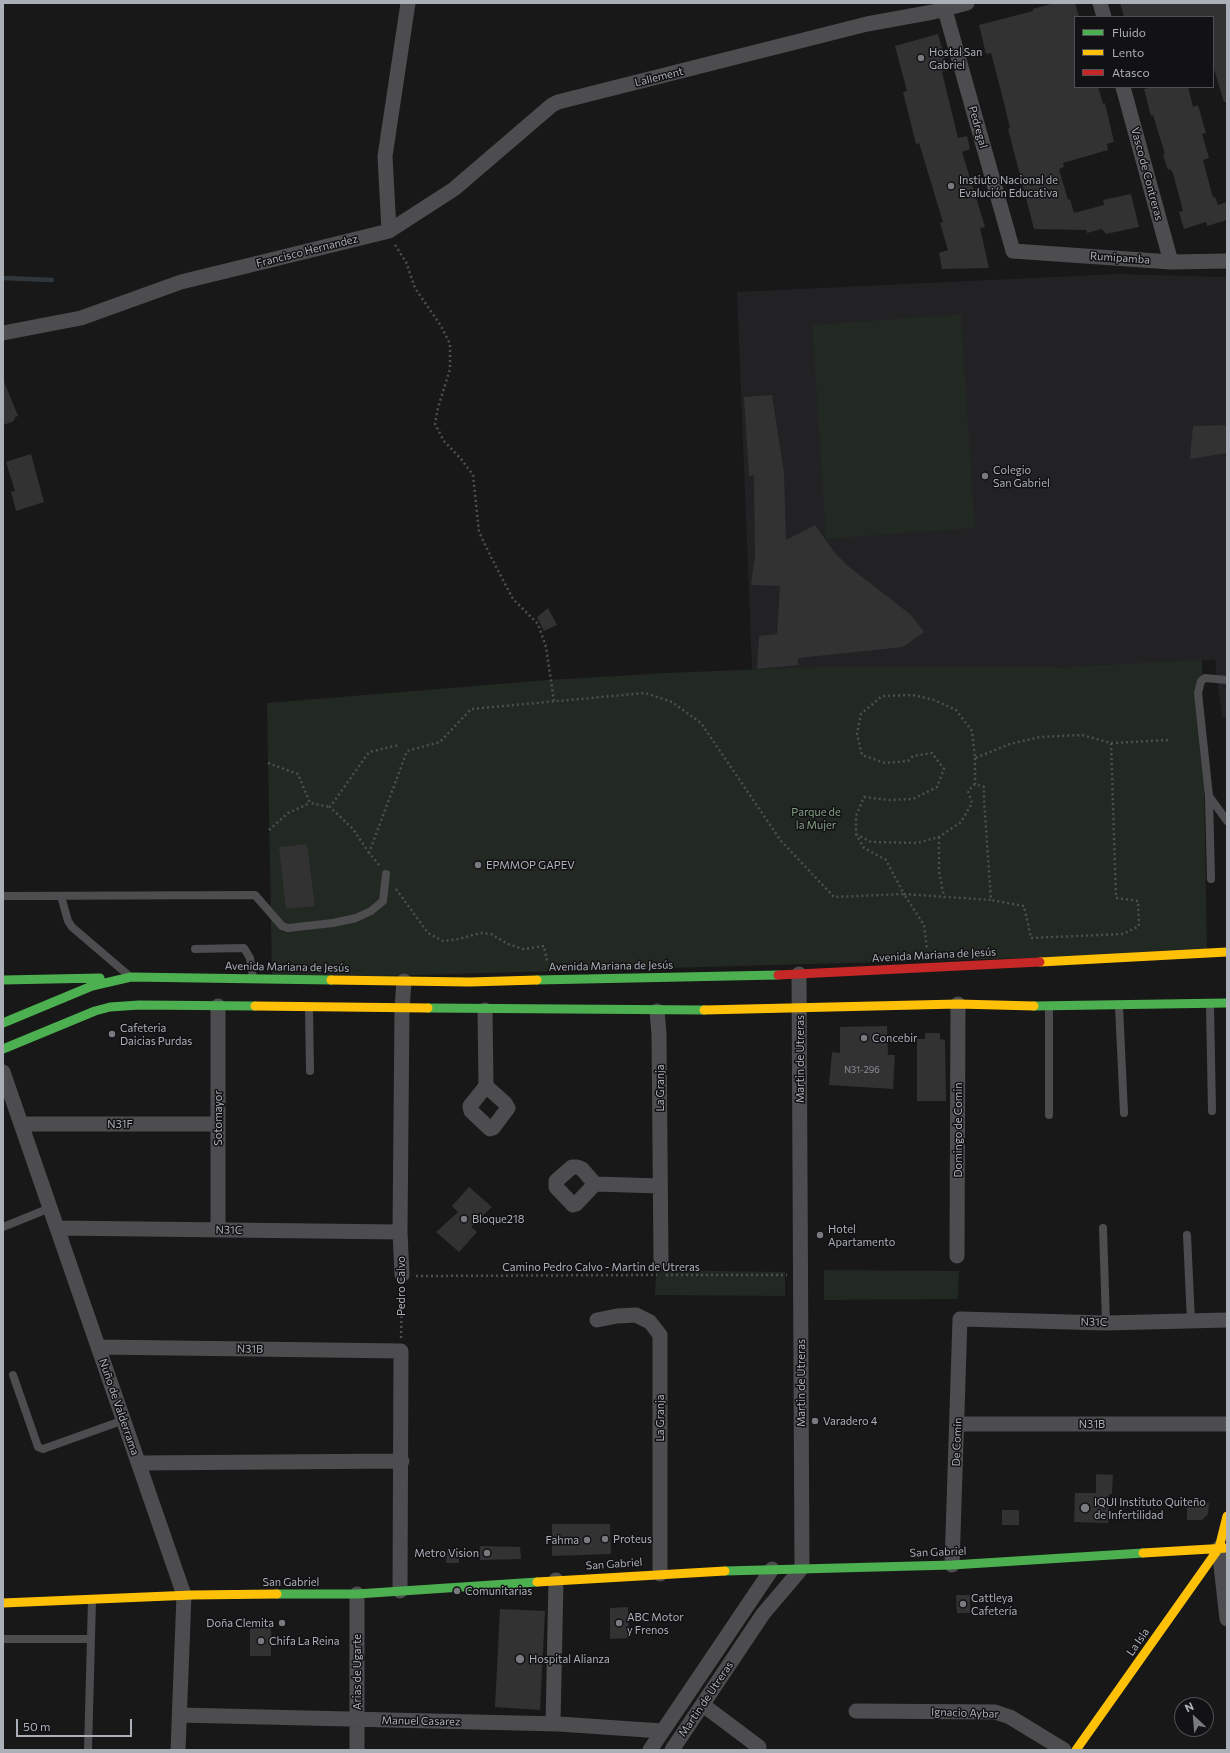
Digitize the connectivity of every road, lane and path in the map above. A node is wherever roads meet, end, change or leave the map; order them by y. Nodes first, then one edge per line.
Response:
1 (408, 3) edge
2 (967, 3) edge
3 (1100, 3) edge
4 (944, 6) edge
5 (1104, 16) edge
6 (1123, 88) edge
7 (389, 231) junction
8 (1013, 251) joint
9 (1227, 261) edge
10 (1172, 262) junction
11 (3, 333) edge
12 (1227, 680) edge
13 (554, 701) junction
14 (1170, 740) dead end
15 (1111, 742) junction
16 (400, 745) dead end
17 (975, 758) junction
18 (268, 763) dead end
19 (975, 784) junction
20 (1209, 796) junction
21 (310, 803) junction
22 (330, 807) junction
23 (1227, 821) edge
24 (269, 830) dead end
25 (856, 834) junction
26 (939, 837) junction
27 (369, 853) junction
28 (386, 874) junction
29 (1211, 879) dead end
30 (904, 894) junction
31 (3, 896) edge
32 (60, 896) junction
33 (944, 897) junction
34 (991, 900) junction
35 (195, 949) dead end
36 (1227, 952) edge
37 (547, 961) dead end
38 (929, 967) junction
39 (799, 974) junction
40 (131, 978) junction
41 (253, 978) junction
42 (3, 980) edge
43 (404, 981) junction
44 (470, 988) junction
45 (958, 1004) junction
46 (1210, 1004) junction
47 (1227, 1004) edge
48 (1119, 1005) junction
49 (218, 1006) junction
50 (1049, 1006) junction
51 (309, 1007) junction
52 (800, 1008) junction
53 (402, 1009) junction
54 (478, 1010) junction
55 (657, 1011) junction
56 (3, 1023) edge
57 (3, 1049) edge
58 (310, 1071) dead end
59 (3, 1072) edge
60 (486, 1086) dead end
61 (1212, 1111) dead end
62 (1124, 1113) dead end
63 (1049, 1116) dead end
64 (21, 1124) junction
65 (218, 1124) junction
66 (595, 1184) dead end
67 (660, 1186) junction
68 (50, 1208) junction
69 (3, 1227) edge
70 (57, 1228) junction
71 (1103, 1228) dead end
72 (218, 1230) junction
73 (400, 1232) junction
74 (1187, 1235) dead end
75 (957, 1256) dead end
76 (661, 1261) dead end
77 (402, 1275) junction
78 (801, 1275) junction
79 (960, 1319) joint
80 (597, 1320) dead end
81 (1227, 1320) edge
82 (1191, 1321) junction
83 (1106, 1323) junction
84 (98, 1347) junction
85 (401, 1350) junction
86 (13, 1375) dead end
87 (124, 1420) junction
88 (958, 1424) junction
89 (1227, 1424) edge
90 (402, 1460) junction
91 (139, 1463) junction
92 (1227, 1516) edge
93 (1223, 1548) edge
94 (952, 1564) junction
95 (802, 1568) junction
96 (772, 1569) junction
97 (660, 1574) junction
98 (556, 1580) junction
99 (400, 1591) junction
100 (357, 1594) junction
101 (184, 1595) junction
102 (92, 1599) junction
103 (3, 1603) edge
104 (1227, 1619) edge
105 (3, 1639) edge
106 (91, 1639) junction
107 (703, 1705) junction
108 (856, 1711) dead end
109 (180, 1715) junction
110 (358, 1720) junction
111 (553, 1723) junction
112 (662, 1731) junction
113 (759, 1747) dead end
114 (88, 1750) edge
115 (178, 1750) edge
116 (357, 1750) edge
117 (650, 1750) edge
118 (672, 1750) edge
119 (1064, 1750) edge
120 (1076, 1750) edge

1 - 7 street
2 - 4 street, Lallement
3 - 5 street
4 - 7 street, Lallement
4 - 8 street, Pedregal
6 - 10 street, Vasco de Contreras
7 - 11 street, Francisco Hernandez
7 - 13 path
8 - 10 street, Rumipamba
9 - 10 street, Rumipamba
12 - 20 lane
13 - 27 path
13 - 30 path
14 - 15 path
15 - 17 path
15 - 34 path
16 - 22 path
17 - 19 path
17 - 25 path
18 - 21 path
19 - 26 path
19 - 34 path
20 - 23 lane
20 - 29 lane
21 - 22 path
21 - 24 path
22 - 27 path
25 - 26 path
25 - 30 path
26 - 33 path
27 - 28 path
28 - 32 lane
28 - 37 path
30 - 33 path
30 - 38 path
31 - 32 lane
32 - 40 lane
33 - 34 path
35 - 41 lane
36 - 38 main road, Avenida Mariana de Jesús
38 - 39 main road, Avenida Mariana de Jesús
39 - 44 main road, Avenida Mariana de Jesús
39 - 52 street, Martin de Utreras
40 - 41 main road, Avenida Mariana de Jesús
40 - 42 main road
40 - 56 main road, Avenida Mariana de Jesús
41 - 43 main road, Avenida Mariana de Jesús
43 - 44 main road, Avenida Mariana de Jesús
43 - 53 street, Pedro Calvo
44 - 54 main road
45 - 50 main road
45 - 52 main road
45 - 75 street, Domingo de Comin
46 - 47 main road
46 - 48 main road
46 - 61 lane
48 - 50 main road
48 - 62 lane
49 - 51 main road
49 - 57 main road
49 - 65 street, Sotomayor
50 - 63 lane
51 - 53 main road
51 - 58 lane
52 - 55 main road
52 - 78 street, Martin de Utreras
53 - 54 main road
53 - 73 street, Pedro Calvo
54 - 55 main road
54 - 60 street
55 - 67 street, La Granja
59 - 64 street, Nuño de Valderrama
64 - 65 street, N31F
64 - 68 street, Nuño de Valderrama
65 - 72 street, Sotomayor
66 - 67 street
67 - 76 street, La Granja
68 - 69 lane
68 - 70 street, Nuño de Valderrama
70 - 72 street, N31C
70 - 84 street, Nuño de Valderrama
71 - 83 lane
72 - 73 street, N31C
73 - 77 street, Pedro Calvo
74 - 82 lane
77 - 78 path, Camino Pedro Calvo - Martin de Utreras
77 - 85 path, Pedro Calvo
78 - 95 street, Martin de Utreras
79 - 83 street, N31C
79 - 88 street, De Comin
80 - 97 street, La Granja
81 - 82 street, N31C
82 - 83 street, N31C
84 - 85 street, N31B
84 - 87 street, Nuño de Valderrama
85 - 90 street
86 - 87 lane
87 - 91 street, Nuño de Valderrama
88 - 89 street, N31B
88 - 94 street, De Comin
90 - 91 street
90 - 99 street
91 - 101 street, Nuño de Valderrama
92 - 93 main road
93 - 94 main road, San Gabriel
93 - 104 street
93 - 120 main road, La Isla
94 - 95 main road, San Gabriel
95 - 96 main road, San Gabriel
95 - 107 street, Martin de Utreras
96 - 97 main road, San Gabriel
96 - 112 street, Martin de Utreras
97 - 98 main road, San Gabriel
98 - 99 main road, San Gabriel
98 - 111 street
99 - 100 main road, San Gabriel
100 - 101 main road, San Gabriel
100 - 110 street, Arias de Ugarte
101 - 102 main road, San Gabriel
101 - 109 street, Nuño de Valderrama
102 - 103 main road, San Gabriel
102 - 106 lane
105 - 106 lane
106 - 114 lane
107 - 113 street
107 - 118 street, Martin de Utreras
108 - 119 street, Ignacio Aybar
109 - 110 street, Manuel Casarez
109 - 115 street, Nuño de Valderrama
110 - 111 street, Manuel Casarez
110 - 116 street, Arias de Ugarte
111 - 112 street, Manuel Casarez
112 - 117 street, Martin de Utreras

